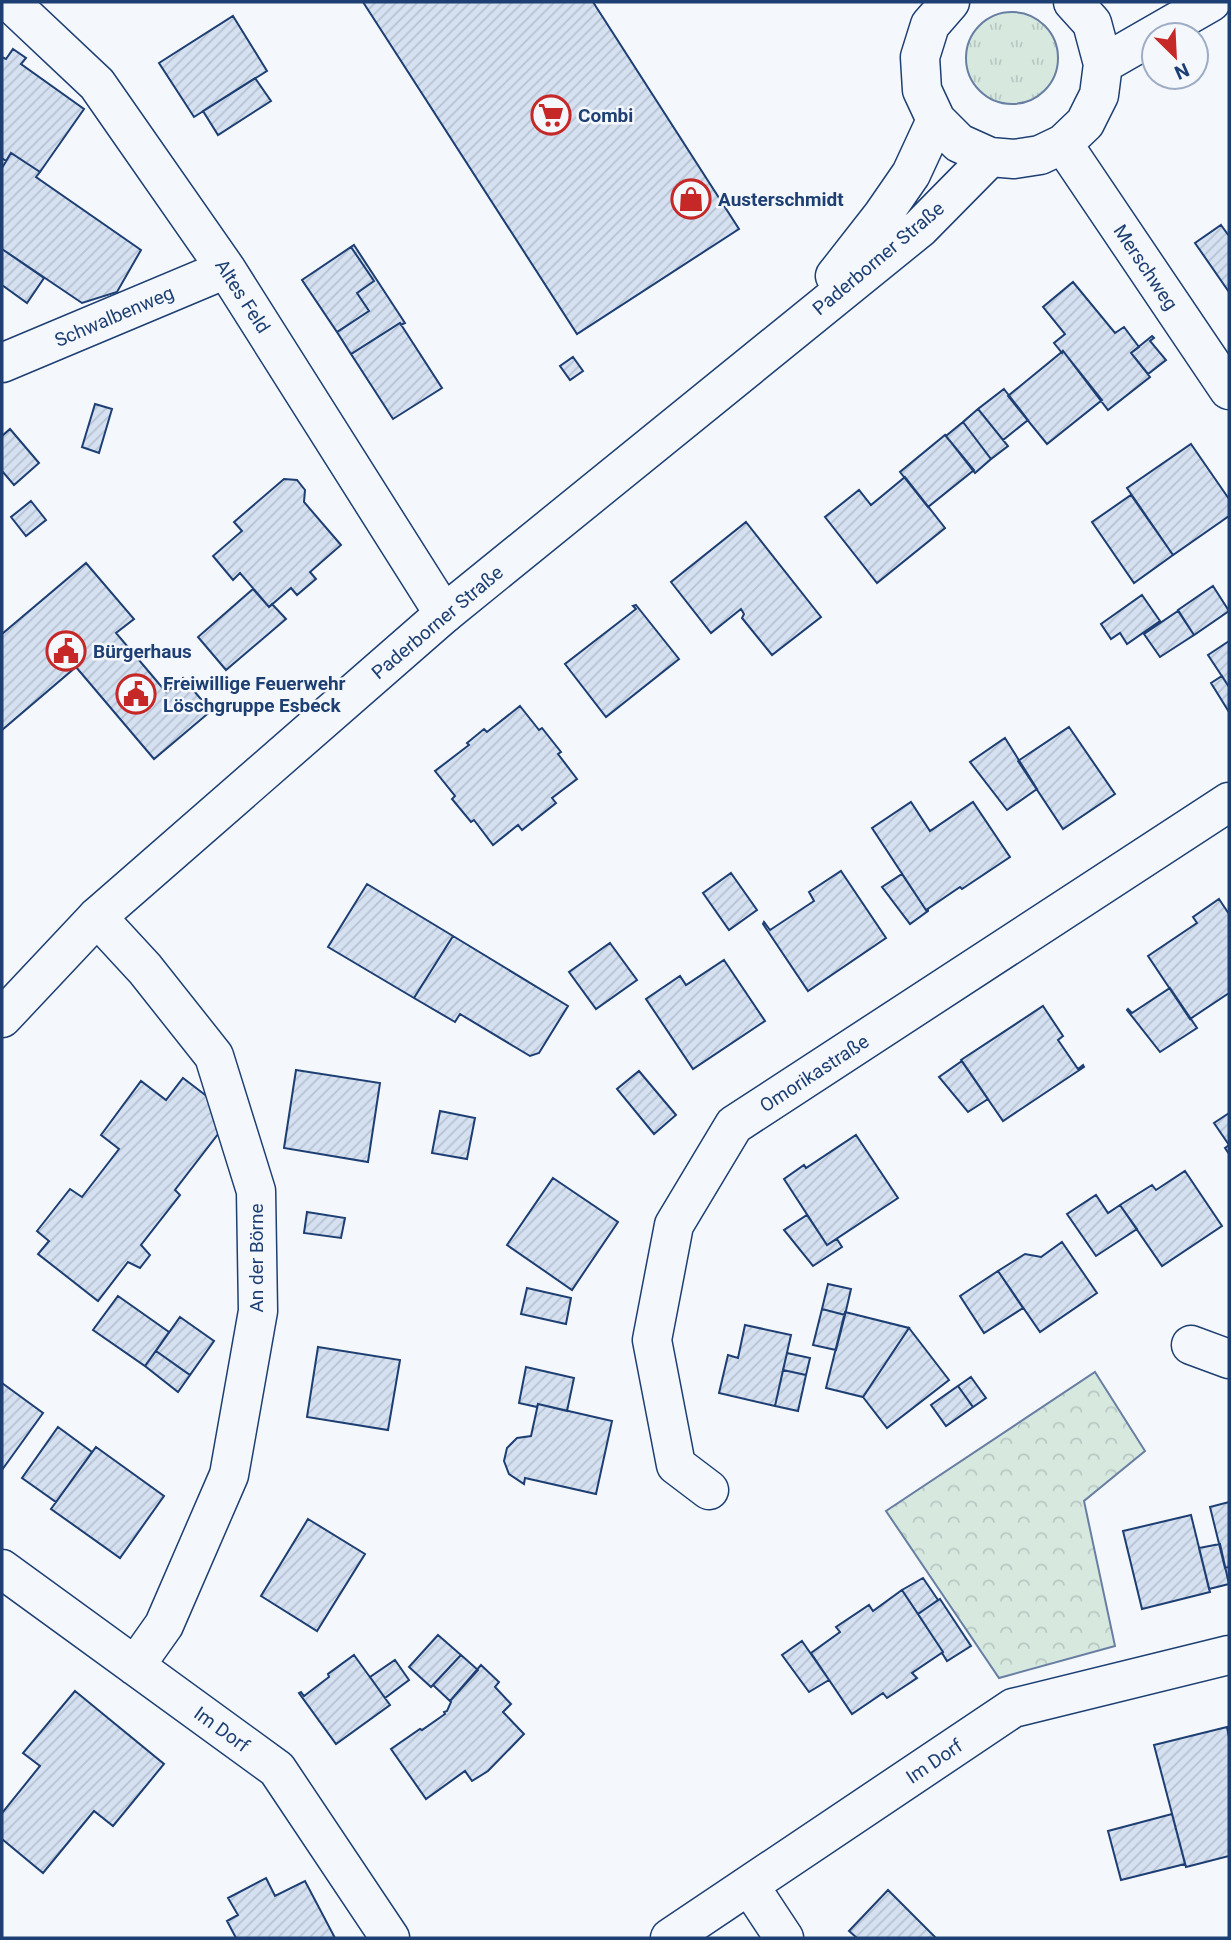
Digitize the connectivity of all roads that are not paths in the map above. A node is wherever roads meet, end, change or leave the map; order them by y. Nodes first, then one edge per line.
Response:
1 (10, 2) edge
2 (1073, 2) edge
3 (1211, 2) edge
4 (934, 9) edge
5 (1104, 64) junction
6 (936, 120) junction
7 (1063, 144) junction
8 (990, 157) junction
9 (226, 269) junction
10 (795, 328) junction
11 (2, 363) edge
12 (1229, 390) edge
13 (444, 614) junction
14 (1229, 802) edge
15 (97, 917) junction
16 (2, 1018) edge
17 (1191, 1345) dead end
18 (1229, 1359) edge
19 (709, 1490) dead end
20 (2, 1569) edge
21 (1229, 1655) edge
22 (135, 1666) junction
23 (749, 1885) junction
24 (390, 1938) edge
25 (670, 1938) edge
26 (785, 1938) edge

1 - 9 street, Altes Feld
2 - 5 street
3 - 5 street
4 - 6 street
5 - 7 street
6 - 8 street
6 - 10 street, Paderborner Straße
7 - 8 street
7 - 12 street, Merschweg
8 - 10 street, Paderborner Straße
9 - 11 street, Schwalbenweg
9 - 13 street, Altes Feld
10 - 13 street, Paderborner Straße
13 - 15 street, Paderborner Straße
14 - 19 street, Omorikastraße
15 - 16 street, Paderborner Straße
15 - 22 street, An der Börne
17 - 18 street
20 - 22 street, Im Dorf
21 - 23 street, Im Dorf
22 - 24 street, Im Dorf
23 - 25 street, Im Dorf
23 - 26 street

